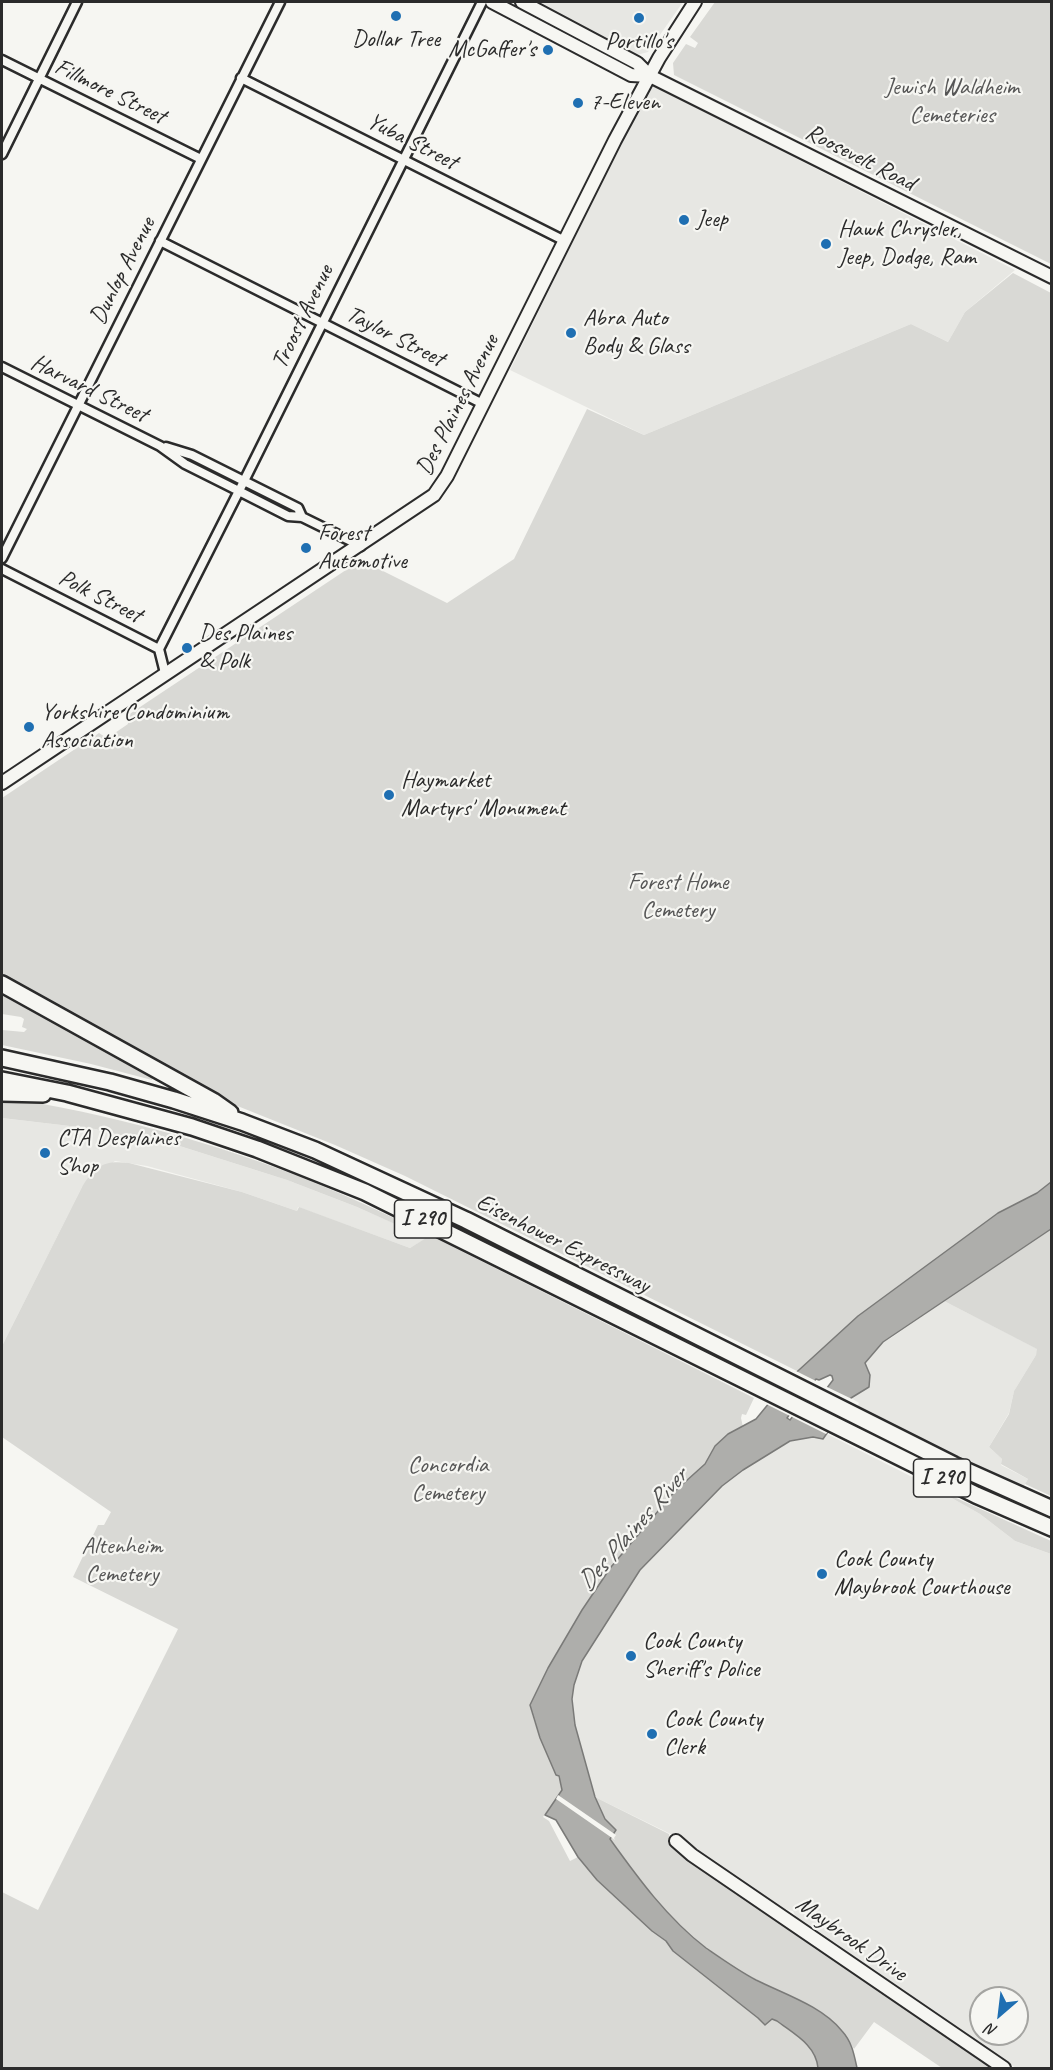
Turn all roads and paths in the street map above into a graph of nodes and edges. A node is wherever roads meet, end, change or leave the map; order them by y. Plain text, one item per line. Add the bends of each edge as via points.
1 (77, 2) edge
2 (280, 2) edge
3 (482, 2) edge
4 (492, 2) edge
5 (522, 2) edge
6 (695, 2) edge
7 (2, 60) edge
8 (650, 76) junction
9 (39, 78) junction
10 (241, 78) junction
11 (2, 154) edge
12 (201, 159) junction
13 (402, 159) junction
14 (160, 241) junction
15 (565, 241) junction
16 (1052, 278) edge
17 (322, 323) junction
18 (2, 367) edge
19 (483, 404) junction
20 (78, 405) junction
21 (160, 446) junction
22 (244, 482) junction
23 (239, 491) junction
24 (302, 517) junction
25 (361, 546) junction
26 (2, 558) edge
27 (2, 569) edge
28 (159, 649) junction
29 (165, 673) junction
30 (4, 779) edge
31 (2, 984) edge
32 (2, 1058) edge
33 (2, 1080) edge
34 (2, 1093) edge
35 (67, 1093) junction
36 (242, 1122) junction
37 (1052, 1509) edge
38 (1052, 1528) edge
39 (676, 1841) dead end
40 (1004, 2068) edge

1 - 9 street
2 - 10 street, Dunlop Avenue
3 - 13 street, Troost Avenue
4 - 8 main road, Roosevelt Road via 631,75
5 - 8 main road, Roosevelt Road via 638,63
6 - 8 main road, Des Plaines Avenue
7 - 9 street, Fillmore Street
8 - 15 main road, Des Plaines Avenue
8 - 16 main road, Roosevelt Road
9 - 11 street
9 - 12 street, Fillmore Street
10 - 12 street, Dunlop Avenue
10 - 13 street, Yuba Street
12 - 14 street, Dunlop Avenue
13 - 15 street, Yuba Street
13 - 17 street, Troost Avenue
14 - 17 street, Taylor Street
14 - 20 street, Dunlop Avenue
15 - 19 main road, Des Plaines Avenue
17 - 19 street, Taylor Street
17 - 22 street, Troost Avenue
18 - 20 street, Harvard Street
19 - 25 main road, Des Plaines Avenue via 440,488
20 - 21 street, Harvard Street
20 - 26 street, Dunlop Avenue
21 - 22 street, Harvard Street via 192,455
21 - 23 street, Harvard Street via 185,464
22 - 23 street, Troost Avenue
22 - 24 street, Harvard Street via 298,508
23 - 24 street, Harvard Street via 288,516
23 - 28 street, Troost Avenue
24 - 25 street, Harvard Street
25 - 29 main road, Des Plaines Avenue
27 - 28 street, Polk Street
28 - 29 street, Polk Street
29 - 30 main road, Des Plaines Avenue
31 - 36 highway via 213,1101
32 - 36 highway, Eisenhower Expressway / I 290 via 110,1082
33 - 35 highway, Eisenhower Expressway / I 290
34 - 35 highway
35 - 38 highway, Eisenhower Expressway / I 290 via 192,1127 356,1187 976,1495
36 - 37 highway, Eisenhower Expressway / I 290 via 384,1180 954,1465
39 - 40 main road, Maybrook Drive

